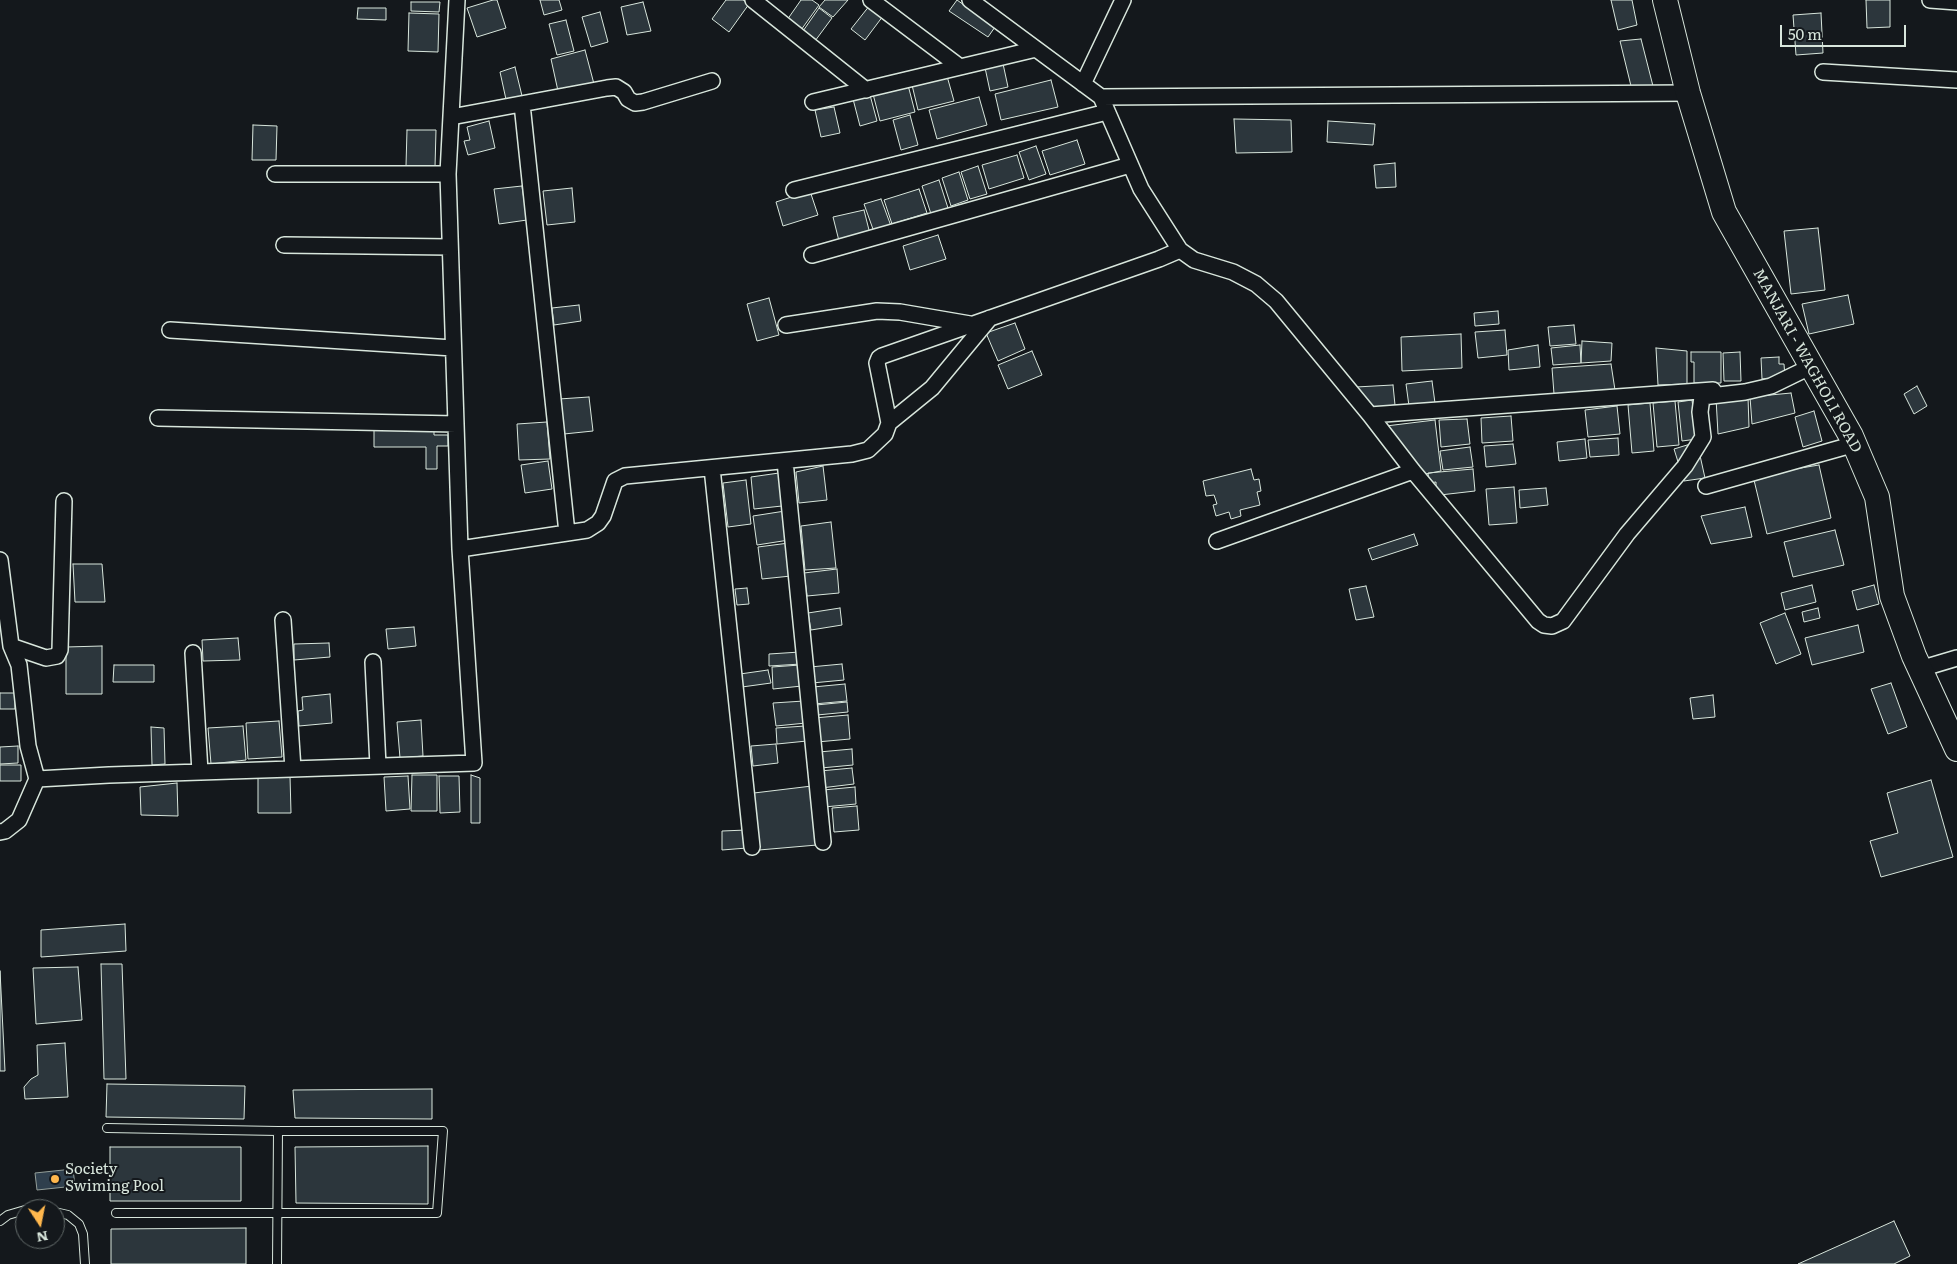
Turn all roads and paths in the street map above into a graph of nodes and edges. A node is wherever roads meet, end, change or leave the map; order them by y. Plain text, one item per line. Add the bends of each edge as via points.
1 (457, 0) edge
2 (753, 0) edge
3 (871, 0) edge
4 (970, 0) edge
5 (1123, 0) edge
6 (1665, 0) edge
7 (1930, 0) edge
8 (1957, 2) edge
9 (1036, 49) junction
10 (960, 67) junction
11 (1824, 72) dead end
12 (1957, 80) edge
13 (712, 82) dead end
14 (1084, 84) junction
15 (866, 90) junction
16 (1688, 93) junction
17 (1101, 97) junction
18 (813, 102) dead end
19 (522, 104) junction
20 (1107, 112) junction
21 (450, 117) junction
22 (1130, 165) junction
23 (275, 174) dead end
24 (448, 174) junction
25 (794, 190) dead end
26 (284, 245) dead end
27 (450, 247) junction
28 (1180, 250) junction
29 (812, 255) dead end
30 (991, 317) junction
31 (971, 324) junction
32 (786, 325) dead end
33 (170, 330) dead end
34 (453, 348) junction
35 (1812, 366) junction
36 (1771, 386) junction
37 (1370, 415) junction
38 (158, 418) dead end
39 (889, 423) junction
40 (456, 424) junction
41 (1854, 444) junction
42 (784, 461) junction
43 (712, 468) junction
44 (1412, 471) junction
45 (1706, 486) dead end
46 (64, 501) dead end
47 (567, 533) junction
48 (1217, 542) dead end
49 (460, 549) junction
50 (0, 560) edge
51 (284, 620) dead end
52 (11, 646) junction
53 (193, 653) dead end
54 (1957, 658) edge
55 (373, 662) dead end
56 (1920, 669) junction
57 (1957, 749) edge
58 (378, 766) junction
59 (292, 769) junction
60 (200, 772) junction
61 (37, 779) junction
62 (0, 832) edge
63 (823, 842) dead end
64 (752, 847) dead end
65 (107, 1128) dead end
66 (278, 1131) junction
67 (15, 1213) edge
68 (116, 1213) dead end
69 (278, 1213) junction
70 (65, 1214) edge
71 (0, 1221) edge
72 (85, 1264) edge
73 (277, 1264) edge

1 - 21 street
2 - 15 street
3 - 10 street
4 - 9 street
5 - 14 street
6 - 16 main road, MANJARI - WAGHOLI ROAD
7 - 8 street
9 - 10 street
9 - 14 street
10 - 15 street
11 - 12 street
13 - 19 street via 635,103 616,87
14 - 17 street
15 - 18 street
16 - 17 street
16 - 35 main road, MANJARI - WAGHOLI ROAD via 1724,212
17 - 20 street
19 - 21 street
19 - 47 street
20 - 22 street
20 - 25 street
21 - 24 street
22 - 28 street via 1141,189
22 - 29 street
23 - 24 street
24 - 27 street
26 - 27 street
27 - 34 street
28 - 30 street
28 - 37 street via 1194,260 1232,272 1267,291
30 - 31 street
30 - 39 street via 932,388
31 - 32 street via 877,311
31 - 39 street via 879,358 878,370
33 - 34 street
34 - 40 street
35 - 36 street
35 - 41 main road, MANJARI - WAGHOLI ROAD
36 - 37 street
36 - 44 street via 1702,397 1703,437 1685,466 1627,534 1563,621 1552,626 1538,621
37 - 44 street
38 - 40 street
39 - 42 street via 885,434 868,450
40 - 49 street
41 - 45 street
41 - 56 main road, MANJARI - WAGHOLI ROAD via 1877,497 1892,596
42 - 43 street
42 - 63 street
43 - 47 street via 620,478 615,481 598,523 587,530
43 - 64 street
44 - 48 street
46 - 52 street via 60,650 57,656 46,658
47 - 49 street
49 - 58 street via 474,763
50 - 52 street
51 - 59 street
52 - 61 street via 19,666 28,746
53 - 60 street
54 - 56 street
55 - 58 street
56 - 57 main road, MANJARI - WAGHOLI ROAD
58 - 59 street
59 - 60 street
60 - 61 street
61 - 62 street via 19,820
65 - 66 lane
66 - 69 lane
66 - 69 lane via 443,1131 437,1212
67 - 71 lane
68 - 69 lane
69 - 73 lane
70 - 72 lane via 79,1224

